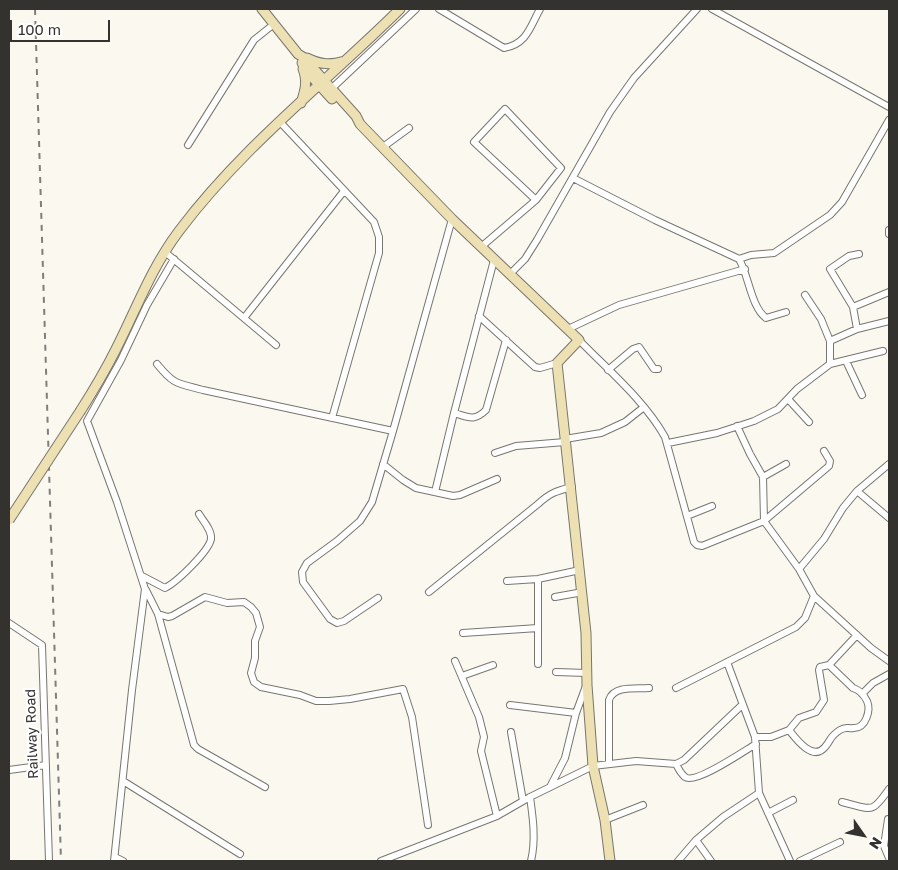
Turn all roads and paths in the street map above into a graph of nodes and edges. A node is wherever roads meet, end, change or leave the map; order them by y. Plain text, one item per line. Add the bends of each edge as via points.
1 (262, 9) edge
2 (400, 9) edge
3 (416, 9) edge
4 (439, 9) edge
5 (540, 9) edge
6 (698, 9) edge
7 (712, 9) edge
8 (274, 24) junction
9 (300, 57) junction
10 (345, 61) junction
11 (322, 84) junction
12 (329, 92) junction
13 (301, 103) junction
14 (889, 107) edge
15 (889, 120) edge
16 (280, 122) junction
17 (409, 128) dead end
18 (188, 145) dead end
19 (383, 148) junction
20 (573, 178) junction
21 (344, 191) junction
22 (536, 200) junction
23 (452, 219) junction
24 (889, 230) edge
25 (889, 234) edge
26 (481, 247) junction
27 (165, 252) junction
28 (859, 254) dead end
29 (174, 259) junction
30 (739, 259) junction
31 (494, 260) junction
32 (745, 269) junction
33 (510, 274) junction
34 (889, 292) edge
35 (806, 295) dead end
36 (138, 301) junction
37 (147, 305) junction
38 (853, 307) junction
39 (786, 312) dead end
40 (479, 316) junction
41 (244, 318) junction
42 (889, 321) edge
43 (568, 329) junction
44 (857, 329) junction
45 (506, 340) junction
46 (579, 340) junction
47 (830, 341) junction
48 (276, 345) dead end
49 (883, 351) dead end
50 (846, 361) junction
51 (557, 363) junction
52 (157, 364) dead end
53 (830, 364) junction
54 (658, 369) dead end
55 (608, 370) junction
56 (862, 395) dead end
57 (788, 399) junction
58 (644, 407) junction
59 (454, 413) junction
60 (332, 418) junction
61 (809, 422) dead end
62 (737, 426) junction
63 (393, 431) junction
64 (565, 440) junction
65 (668, 443) junction
66 (824, 451) dead end
67 (495, 452) dead end
68 (383, 464) junction
69 (786, 464) dead end
70 (889, 464) edge
71 (763, 477) junction
72 (497, 479) dead end
73 (572, 487) junction
74 (857, 491) junction
75 (436, 492) junction
76 (712, 506) dead end
77 (199, 514) dead end
78 (687, 516) junction
79 (889, 518) edge
80 (9, 520) edge
81 (764, 521) junction
82 (799, 569) junction
83 (580, 570) junction
84 (142, 576) junction
85 (538, 579) junction
86 (507, 581) dead end
87 (145, 589) junction
88 (429, 592) dead end
89 (583, 592) junction
90 (814, 596) junction
91 (555, 597) dead end
92 (378, 598) dead end
93 (158, 614) junction
94 (9, 623) edge
95 (538, 628) junction
96 (464, 633) dead end
97 (856, 635) junction
98 (455, 661) dead end
99 (889, 661) edge
100 (727, 662) junction
101 (538, 664) dead end
102 (493, 665) dead end
103 (829, 665) junction
104 (556, 672) dead end
105 (587, 673) junction
106 (889, 674) edge
107 (462, 676) junction
108 (586, 685) junction
109 (649, 688) dead end
110 (676, 688) dead end
111 (862, 694) junction
112 (510, 705) dead end
113 (742, 705) junction
114 (576, 713) junction
115 (789, 730) junction
116 (511, 732) dead end
117 (755, 741) junction
118 (609, 764) junction
119 (676, 764) junction
120 (46, 765) junction
121 (593, 766) junction
122 (9, 770) edge
123 (123, 781) junction
124 (265, 787) dead end
125 (549, 788) junction
126 (889, 789) edge
127 (759, 793) junction
128 (530, 797) junction
129 (793, 800) dead end
130 (523, 801) junction
131 (842, 802) dead end
132 (643, 805) dead end
133 (768, 813) junction
134 (496, 816) junction
135 (888, 819) edge
136 (605, 820) junction
137 (428, 825) dead end
138 (696, 840) junction
139 (840, 842) dead end
140 (240, 854) dead end
141 (889, 856) edge
142 (114, 859) edge
143 (49, 861) edge
144 (122, 861) edge
145 (381, 861) edge
146 (531, 861) edge
147 (610, 861) edge
148 (678, 861) edge
149 (711, 861) edge
150 (790, 861) edge
151 (800, 861) edge

1 - 8 main road
2 - 10 main road
3 - 12 street
4 - 5 street via 504,48 523,40
6 - 20 street via 634,78 610,112
7 - 14 street
8 - 9 main road
8 - 18 street via 254,40
9 - 10 main road via 327,65
9 - 11 main road
9 - 13 main road via 306,80
10 - 11 main road
11 - 12 main road
11 - 13 main road
12 - 19 main road via 351,119
13 - 16 main road
15 - 30 street via 842,202 830,214 774,253
16 - 21 street
16 - 27 main road via 215,188
17 - 19 street
19 - 23 main road
20 - 30 street
20 - 33 street via 525,259
21 - 41 street
21 - 60 street via 374,222 379,236 379,253
22 - 22 street via 561,168 505,109 474,142
22 - 26 street
23 - 26 main road
23 - 63 street
24 - 25 street
26 - 31 main road
27 - 29 street
27 - 36 main road
28 - 38 street via 849,256 830,269
29 - 37 street
29 - 41 street
30 - 32 street
31 - 33 main road
31 - 40 street
32 - 39 street via 763,317
32 - 43 street via 619,305
33 - 43 main road
34 - 38 street
35 - 47 street
36 - 37 street
36 - 80 main road, bridge via 81,410
37 - 84 street via 122,360 87,422
38 - 44 street
40 - 45 street
40 - 59 street
41 - 48 street
42 - 44 street
43 - 46 main road
44 - 47 street
45 - 51 street via 536,367
45 - 59 street via 486,410 475,418
46 - 51 main road
46 - 55 street
47 - 53 street
49 - 50 street
50 - 53 street
50 - 56 street
51 - 64 main road
52 - 60 street via 176,383
53 - 57 street
54 - 55 street via 654,369 636,347
55 - 58 street
57 - 61 street
57 - 62 street via 778,409
58 - 64 street via 625,422 601,433
58 - 65 street
59 - 75 street
60 - 63 street
62 - 65 street
62 - 71 street
63 - 68 street
64 - 67 street
64 - 73 main road
65 - 78 street
66 - 81 street via 830,461 829,466
68 - 75 street via 416,488
68 - 92 street via 372,502 360,521 307,564 302,572 303,582 330,619 337,623 344,622
69 - 71 street
70 - 74 street
71 - 81 street
72 - 75 street via 460,495
73 - 83 main road
73 - 88 street via 552,492
74 - 79 street
74 - 82 street
76 - 78 street
77 - 84 street via 211,538 203,554 165,588
78 - 81 street via 694,542 702,546
81 - 82 street
82 - 90 street
83 - 85 street
83 - 89 main road
84 - 87 street
85 - 86 street
85 - 95 street
87 - 93 street
87 - 123 street
89 - 91 street
89 - 105 main road
90 - 97 street
90 - 100 street via 805,618 796,627
93 - 124 street via 194,745
93 - 137 street via 172,616 205,597 227,603 244,602 256,613 260,627 255,641 252,677 254,682 268,690 328,702 403,689 412,717
94 - 120 street, Railway Road via 42,645
95 - 96 street
95 - 101 street
97 - 99 street
97 - 103 street
98 - 107 street
100 - 110 street
100 - 113 street
102 - 107 street
103 - 111 street
103 - 115 street via 818,670 824,695 820,707 816,712 799,718
104 - 105 street
105 - 108 main road
106 - 111 street
107 - 134 street via 484,737 482,751
108 - 114 street
108 - 121 main road
109 - 118 street via 616,690 611,694
111 - 115 street via 869,711 860,727 843,728 831,736 826,747 818,752 800,744
112 - 114 street
113 - 117 street
113 - 119 street
114 - 125 street via 565,758
115 - 117 street
116 - 130 street
117 - 119 street via 705,774 691,779 685,777
117 - 127 street
118 - 119 street via 636,761
118 - 121 street
120 - 122 street
120 - 143 street, Railway Road
121 - 125 street
121 - 136 main road
123 - 140 street
123 - 142 street
125 - 128 street
126 - 131 street via 875,808
127 - 133 street
127 - 138 street
128 - 130 street
128 - 146 street via 533,825
129 - 133 street
130 - 134 street
132 - 136 street
133 - 150 street
134 - 145 street
135 - 141 street via 884,846
136 - 147 main road
138 - 148 street
138 - 149 street
139 - 151 street
142 - 144 street

